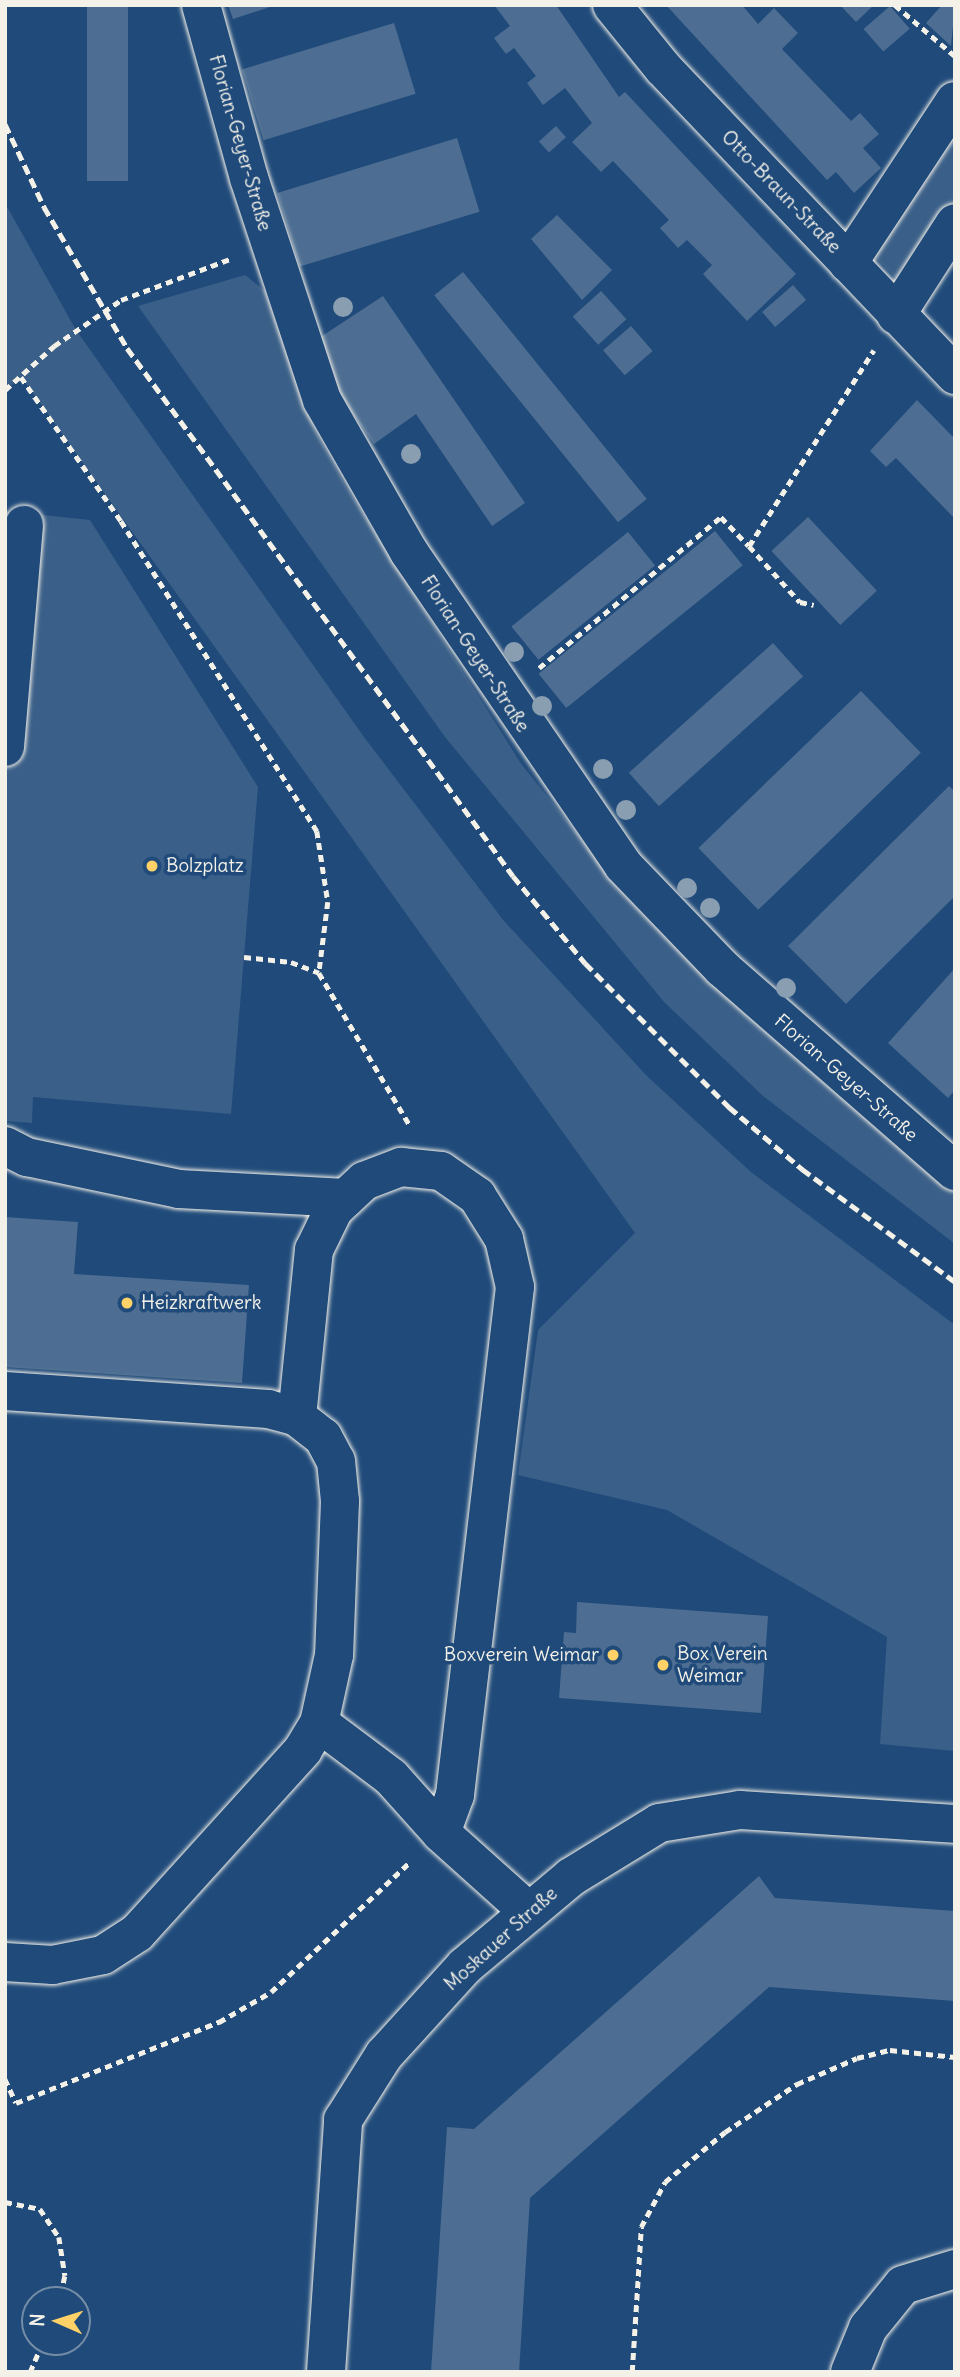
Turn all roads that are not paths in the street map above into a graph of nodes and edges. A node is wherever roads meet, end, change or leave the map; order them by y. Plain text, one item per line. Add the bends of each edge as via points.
1 (201, 5) edge
2 (612, 5) edge
3 (955, 101) edge
4 (955, 223) edge
5 (848, 263) junction
6 (896, 315) junction
7 (955, 376) edge
8 (24, 525) dead end
9 (5, 747) edge
10 (5, 1146) edge
11 (955, 1171) edge
12 (346, 1198) junction
13 (5, 1391) edge
14 (297, 1417) junction
15 (319, 1723) junction
16 (955, 1824) edge
17 (429, 1844) junction
18 (529, 1912) junction
19 (5, 1962) edge
20 (955, 2269) edge
21 (326, 2372) edge
22 (850, 2372) edge

1 - 11 street, Florian-Geyer-Straße via 271,248 322,400 351,460 503,698 623,864 677,921
2 - 5 street, Otto-Braun-Straße via 663,68
3 - 5 street
4 - 6 street
5 - 6 street, Otto-Braun-Straße
6 - 7 street, Otto-Braun-Straße
8 - 9 street
10 - 12 street via 27,1157 179,1189
12 - 14 street via 334,1209 314,1250
12 - 17 street via 365,1181 401,1167 440,1171 477,1196 504,1239 514,1287 455,1795
13 - 14 street via 268,1409
14 - 15 street via 323,1437 336,1461 340,1501 334,1655
15 - 17 street via 391,1777
15 - 19 street via 290,1765 137,1933 103,1955 53,1965
16 - 18 street, Moskauer Straße via 740,1810 659,1822
17 - 18 street
18 - 21 street, Moskauer Straße via 465,1966 384,2055 343,2120
20 - 22 street via 903,2285 869,2328

